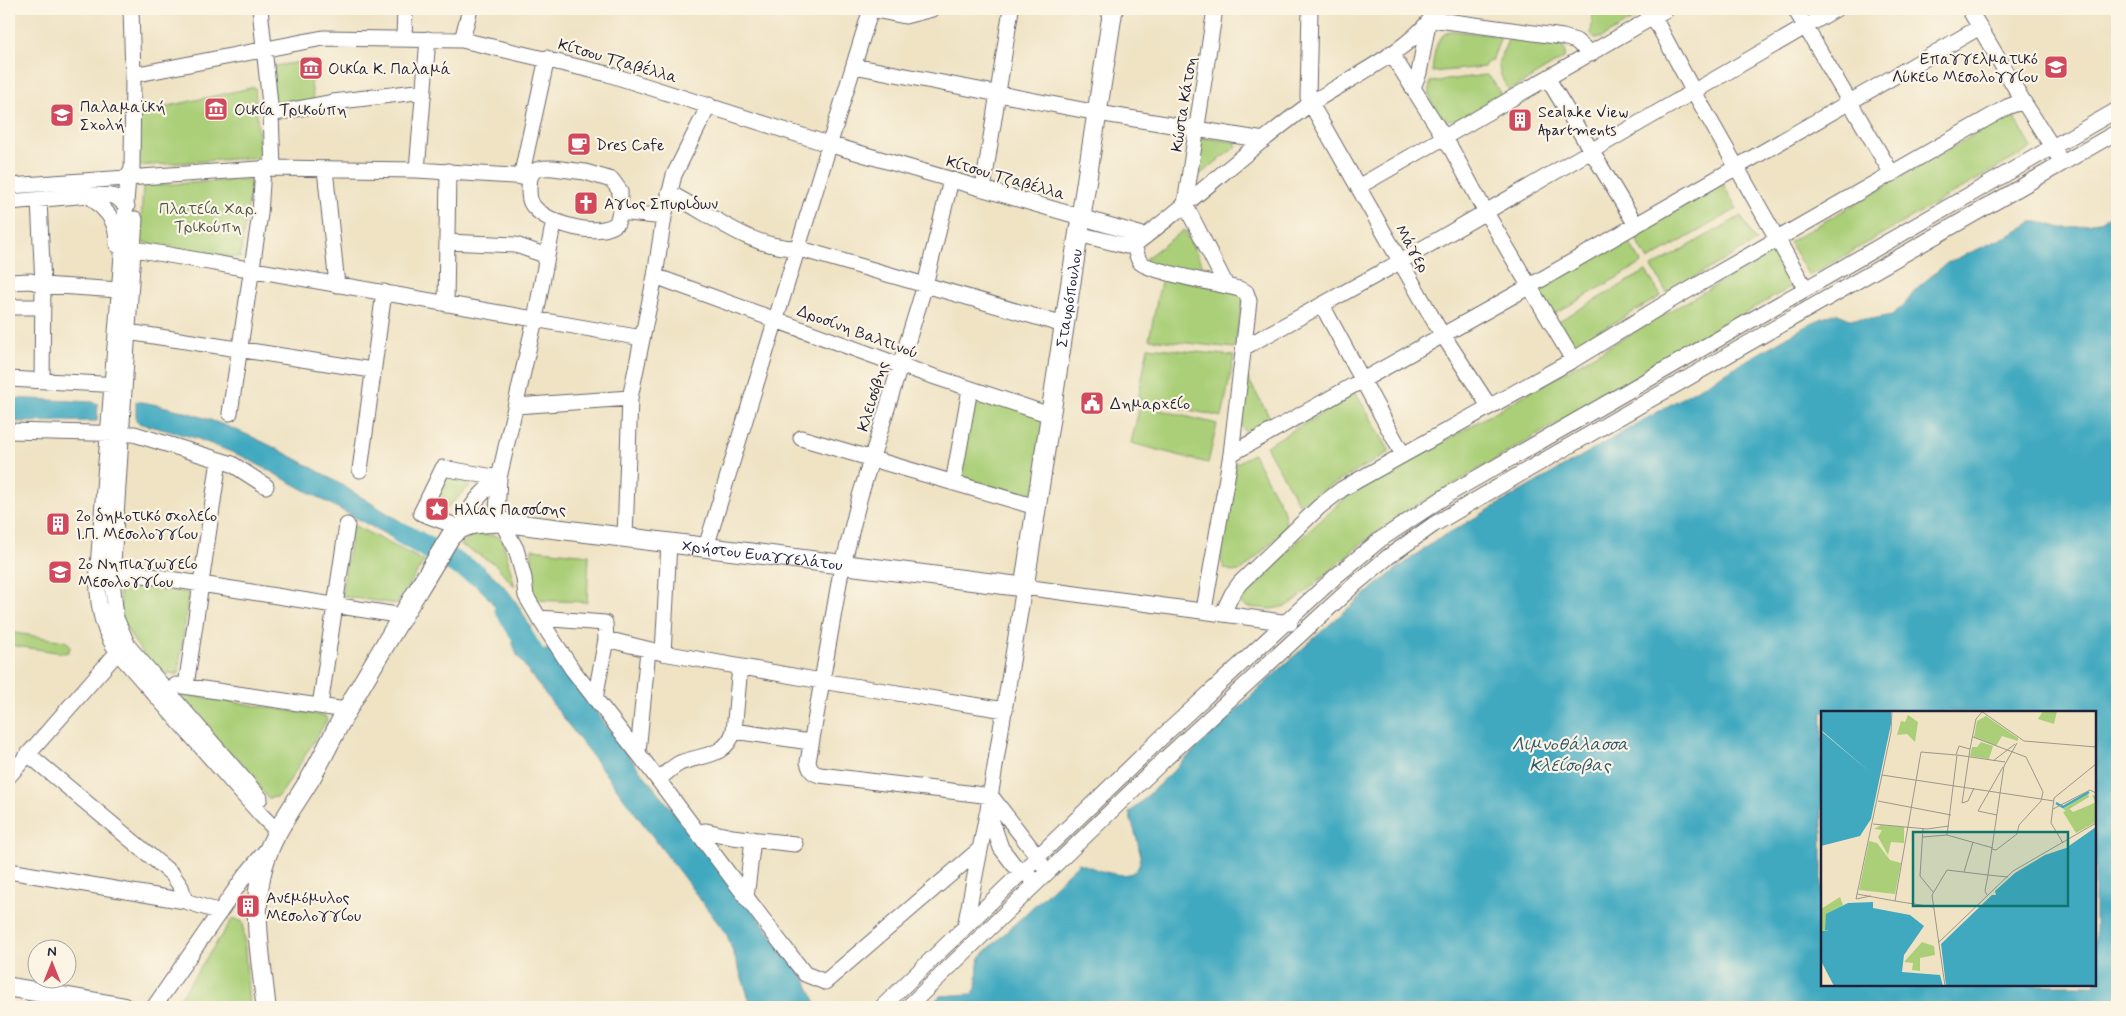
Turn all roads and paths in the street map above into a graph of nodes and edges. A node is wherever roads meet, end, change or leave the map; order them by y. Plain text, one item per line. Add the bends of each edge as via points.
1 (131, 9) edge
2 (260, 9) edge
3 (405, 9) edge
4 (470, 9) edge
5 (870, 9) edge
6 (932, 9) edge
7 (1010, 9) edge
8 (1113, 9) edge
9 (1215, 9) edge
10 (1310, 9) edge
11 (1667, 9) edge
12 (1794, 9) edge
13 (1836, 9) edge
14 (1969, 9) edge
15 (1649, 13) edge
16 (1432, 17) edge
17 (1980, 27) junction
18 (1806, 28) junction
19 (404, 38) junction
20 (428, 39) junction
21 (462, 40) junction
22 (264, 48) junction
23 (1391, 53) junction
24 (1591, 54) junction
25 (547, 58) junction
26 (854, 66) junction
27 (133, 75) junction
28 (1548, 79) junction
29 (1413, 87) junction
30 (424, 91) junction
31 (1694, 92) junction
32 (997, 94) junction
33 (1850, 101) junction
34 (2023, 101) junction
35 (1311, 104) junction
36 (710, 105) junction
37 (2117, 110) edge
38 (1098, 113) junction
39 (270, 114) junction
40 (1196, 130) junction
41 (2117, 132) edge
42 (1444, 138) junction
43 (1264, 140) junction
44 (828, 144) junction
45 (2053, 147) junction
46 (1592, 151) junction
47 (2062, 164) junction
48 (1736, 166) junction
49 (268, 168) junction
50 (325, 169) junction
51 (417, 170) junction
52 (448, 171) junction
53 (132, 174) junction
54 (1892, 174) junction
55 (525, 177) junction
56 (951, 180) junction
57 (9, 186) edge
58 (1358, 187) junction
59 (983, 189) junction
60 (669, 193) junction
61 (90, 196) junction
62 (39, 200) junction
63 (9, 202) edge
64 (1185, 204) junction
65 (127, 206) junction
66 (1485, 211) junction
67 (620, 212) junction
68 (664, 217) junction
69 (554, 220) junction
70 (1921, 222) junction
71 (1636, 225) junction
72 (1079, 226) junction
73 (1777, 239) junction
74 (1932, 239) junction
75 (1140, 241) junction
76 (447, 242) junction
77 (797, 248) junction
78 (134, 249) junction
79 (547, 256) junction
80 (1401, 260) junction
81 (252, 270) junction
82 (655, 276) junction
83 (9, 282) edge
84 (43, 285) junction
85 (337, 285) junction
86 (924, 285) junction
87 (1226, 286) junction
88 (1529, 286) junction
89 (1806, 288) junction
90 (116, 290) junction
91 (384, 292) junction
92 (446, 304) junction
93 (1322, 306) junction
94 (9, 307) edge
95 (43, 307) junction
96 (535, 319) junction
97 (775, 319) junction
98 (1064, 325) junction
99 (128, 332) junction
100 (1443, 335) junction
101 (642, 338) junction
102 (1245, 347) junction
103 (239, 349) junction
104 (1573, 360) junction
105 (899, 365) junction
106 (372, 370) junction
107 (9, 379) edge
108 (42, 380) junction
109 (1363, 380) junction
110 (118, 385) junction
111 (970, 389) junction
112 (630, 398) junction
113 (516, 406) junction
114 (1489, 406) junction
115 (230, 413) dead end
116 (1050, 415) junction
117 (9, 431) edge
118 (116, 434) junction
119 (801, 438) dead end
120 (1231, 454) junction
121 (1403, 455) junction
122 (1513, 457) junction
123 (871, 459) junction
124 (219, 460) junction
125 (360, 470) dead end
126 (1522, 473) junction
127 (499, 478) junction
128 (953, 483) junction
129 (266, 486) dead end
130 (1036, 507) junction
131 (501, 522) junction
132 (347, 525) dead end
133 (456, 532) junction
134 (625, 537) junction
135 (670, 543) junction
136 (706, 548) junction
137 (843, 565) junction
138 (112, 570) junction
139 (201, 584) junction
140 (1024, 587) junction
141 (334, 605) junction
142 (1204, 610) junction
143 (1223, 613) junction
144 (403, 616) junction
145 (539, 618) junction
146 (1285, 622) junction
147 (1307, 626) junction
148 (606, 639) junction
149 (122, 647) junction
150 (655, 651) junction
151 (740, 667) junction
152 (821, 681) junction
153 (160, 684) junction
154 (186, 686) junction
155 (595, 699) junction
156 (320, 706) junction
157 (346, 710) junction
158 (1005, 710) junction
159 (734, 731) junction
160 (810, 742) junction
161 (638, 752) junction
162 (28, 754) junction
163 (9, 776) edge
164 (658, 779) junction
165 (989, 803) junction
166 (277, 832) junction
167 (698, 832) junction
168 (754, 839) junction
169 (795, 844) dead end
170 (980, 849) junction
171 (1038, 857) junction
172 (9, 871) edge
173 (1022, 872) junction
174 (1042, 878) junction
175 (746, 898) junction
176 (185, 901) junction
177 (220, 912) junction
178 (965, 927) junction
179 (9, 987) edge
180 (122, 1007) edge
181 (154, 1007) edge
182 (266, 1007) edge
183 (882, 1007) edge
184 (908, 1007) edge

1 - 27 street
2 - 22 street
3 - 19 street
4 - 21 street
5 - 6 street via 905,16
5 - 26 street
7 - 32 street
8 - 38 main road, Σταυρόπουλου
9 - 40 street, Κώστα Κάτση
10 - 35 street via 1308,97
11 - 15 street
12 - 18 street
13 - 18 street
14 - 17 street
15 - 24 street
15 - 31 street
16 - 23 street
16 - 24 street via 1563,37 1576,41
16 - 29 street
17 - 33 street
17 - 34 street
18 - 31 street
18 - 33 street
19 - 20 street, Κίτσου Τζαβέλλα
19 - 22 street, Κίτσου Τζαβέλλα via 329,38
20 - 21 street, Κίτσου Τζαβέλλα
20 - 30 street
21 - 25 street, Κίτσου Τζαβέλλα
22 - 27 street, Κίτσου Τζαβέλλα
22 - 39 street
23 - 29 street
23 - 35 street
24 - 28 street
25 - 36 street, Κίτσου Τζαβέλλα
25 - 55 street
26 - 32 street
26 - 44 street
27 - 53 street
28 - 42 street
28 - 46 street
29 - 42 street
30 - 39 street via 333,102
30 - 51 street
31 - 46 street
31 - 48 street
32 - 38 street
32 - 59 street
33 - 48 street
33 - 54 street
34 - 45 street
34 - 54 street via 2007,107
35 - 43 street
35 - 58 street, Μάγερ
36 - 44 street, Κίτσου Τζαβέλλα
36 - 60 street via 678,165
37 - 45 street
38 - 40 street
38 - 72 main road, Σταυρόπουλου
39 - 49 street
40 - 43 street
40 - 64 street, Κώστα Κάτση
41 - 47 street
42 - 58 street
42 - 66 street
43 - 64 street
44 - 56 street, Κίτσου Τζαβέλλα
44 - 77 street
45 - 47 street
45 - 70 street
46 - 66 street
46 - 71 street
47 - 74 street
48 - 71 street
48 - 73 street
49 - 50 street
49 - 53 street
49 - 81 street
50 - 51 street
50 - 85 street
51 - 52 street
52 - 55 street
52 - 76 street
53 - 57 street
53 - 65 street
53 - 78 street
54 - 73 street
55 - 67 street via 546,167 610,179 620,190
55 - 69 street via 532,205
56 - 59 street, Κίτσου Τζαβέλλα
56 - 86 street, Κλεισόβης
58 - 80 street, Μάγερ
59 - 72 street, Κίτσου Τζαβέλλα
60 - 68 street
60 - 77 street via 749,238 784,248
61 - 62 street
61 - 65 street via 110,195
61 - 90 street via 114,223
62 - 63 street
62 - 84 street
64 - 75 street
64 - 87 street
65 - 90 street
66 - 80 street
66 - 88 street
67 - 68 street
67 - 69 street via 615,224 604,230 583,229
68 - 82 street
69 - 79 street
70 - 74 street
70 - 89 street
71 - 88 street
72 - 75 street, Κίτσου Τζαβέλλα
72 - 98 main road, Σταυρόπουλου
73 - 89 street
73 - 104 street
74 - 126 street
75 - 87 street via 1137,256 1142,264
76 - 79 street via 516,245
76 - 92 street
77 - 86 street
77 - 97 street
78 - 81 street
78 - 99 street
79 - 96 street
80 - 93 street
80 - 100 street, Μάγερ
81 - 85 street
81 - 103 street
82 - 97 street, Δροσίνη Βαλτινού
82 - 101 street
83 - 84 street via 31,281
84 - 90 street
84 - 95 street
85 - 91 street
86 - 98 street
86 - 105 street, Κλεισόβης
87 - 102 street via 1243,290 1249,298
88 - 100 street
88 - 104 street
89 - 122 street
90 - 110 street
91 - 92 street
91 - 106 street
92 - 96 street
93 - 102 street
93 - 109 street
94 - 95 street
95 - 108 street
96 - 101 street
96 - 113 street
97 - 105 street, Δροσίνη Βαλτινού
97 - 136 street
98 - 116 main road, Σταυρόπουλου
99 - 103 street
99 - 110 street
100 - 109 street
100 - 114 street, Μάγερ
101 - 112 street
102 - 120 street
103 - 106 street
103 - 115 street
104 - 114 street
105 - 111 street, Δροσίνη Βαλτινού
105 - 123 street, Κλεισόβης
106 - 125 street
107 - 108 street
108 - 110 street
109 - 120 street
109 - 121 street
110 - 118 street
111 - 116 street, Δροσίνη Βαλτινού
111 - 128 street
112 - 113 street
112 - 134 street
113 - 127 street
114 - 121 street
116 - 130 main road, Σταυρόπουλου
117 - 118 street
118 - 124 street via 145,437
118 - 138 street
118 - 149 street via 98,567 98,595 105,630
119 - 123 street
120 - 142 street
121 - 143 street via 1342,489 1319,507 1240,583
122 - 126 street
122 - 146 street via 1380,539
123 - 128 street
123 - 137 street, Κλεισόβης
124 - 129 street via 232,464
124 - 139 street
126 - 147 street via 1414,538
127 - 131 street via 496,505
127 - 133 street via 480,494
127 - 133 street via 442,468 421,513
128 - 130 street
130 - 140 main road, Σταυρόπουλου
131 - 133 main road, Χρήστου Ευαγγελάτου via 476,524
131 - 134 main road, Χρήστου Ευαγγελάτου
131 - 145 street via 516,549 526,596
132 - 141 street
133 - 144 main road
134 - 135 main road, Χρήστου Ευαγγελάτου
135 - 136 main road, Χρήστου Ευαγγελάτου
135 - 150 street
136 - 137 main road, Χρήστου Ευαγγελάτου
137 - 140 main road, Χρήστου Ευαγγελάτου
137 - 152 street, Κλεισόβης
138 - 139 street
138 - 149 street via 114,607
139 - 141 street
139 - 154 street
140 - 142 street
140 - 158 street
141 - 144 street
141 - 156 street
142 - 143 street
143 - 146 street
144 - 157 main road
145 - 148 street via 605,623
145 - 155 street
146 - 147 street
146 - 171 street
147 - 174 street
148 - 150 street
148 - 155 street
149 - 153 street
149 - 162 street
149 - 166 street
150 - 151 street
150 - 161 street
151 - 152 street
151 - 159 street
152 - 158 street
152 - 160 street, Κλεισόβης
153 - 154 street
153 - 166 street via 271,811
154 - 156 street
155 - 161 street
156 - 157 street
157 - 166 main road via 313,774
158 - 165 street
159 - 160 street
159 - 164 street via 724,748 678,764
160 - 165 street, Κλεισόβης via 809,769 820,775
161 - 164 street
162 - 163 street
162 - 176 street via 167,868 181,886
164 - 167 street
165 - 170 street
165 - 171 street
165 - 173 street via 1001,848
166 - 177 street
166 - 182 main road via 263,867 259,892
167 - 168 street
167 - 175 street
168 - 169 street
168 - 175 street
170 - 175 street via 825,982 805,974
170 - 178 street
171 - 173 street
171 - 174 street
172 - 176 street
173 - 174 street via 1032,878
173 - 178 street
174 - 184 street
176 - 177 street
177 - 181 street
178 - 183 street
179 - 180 main road

